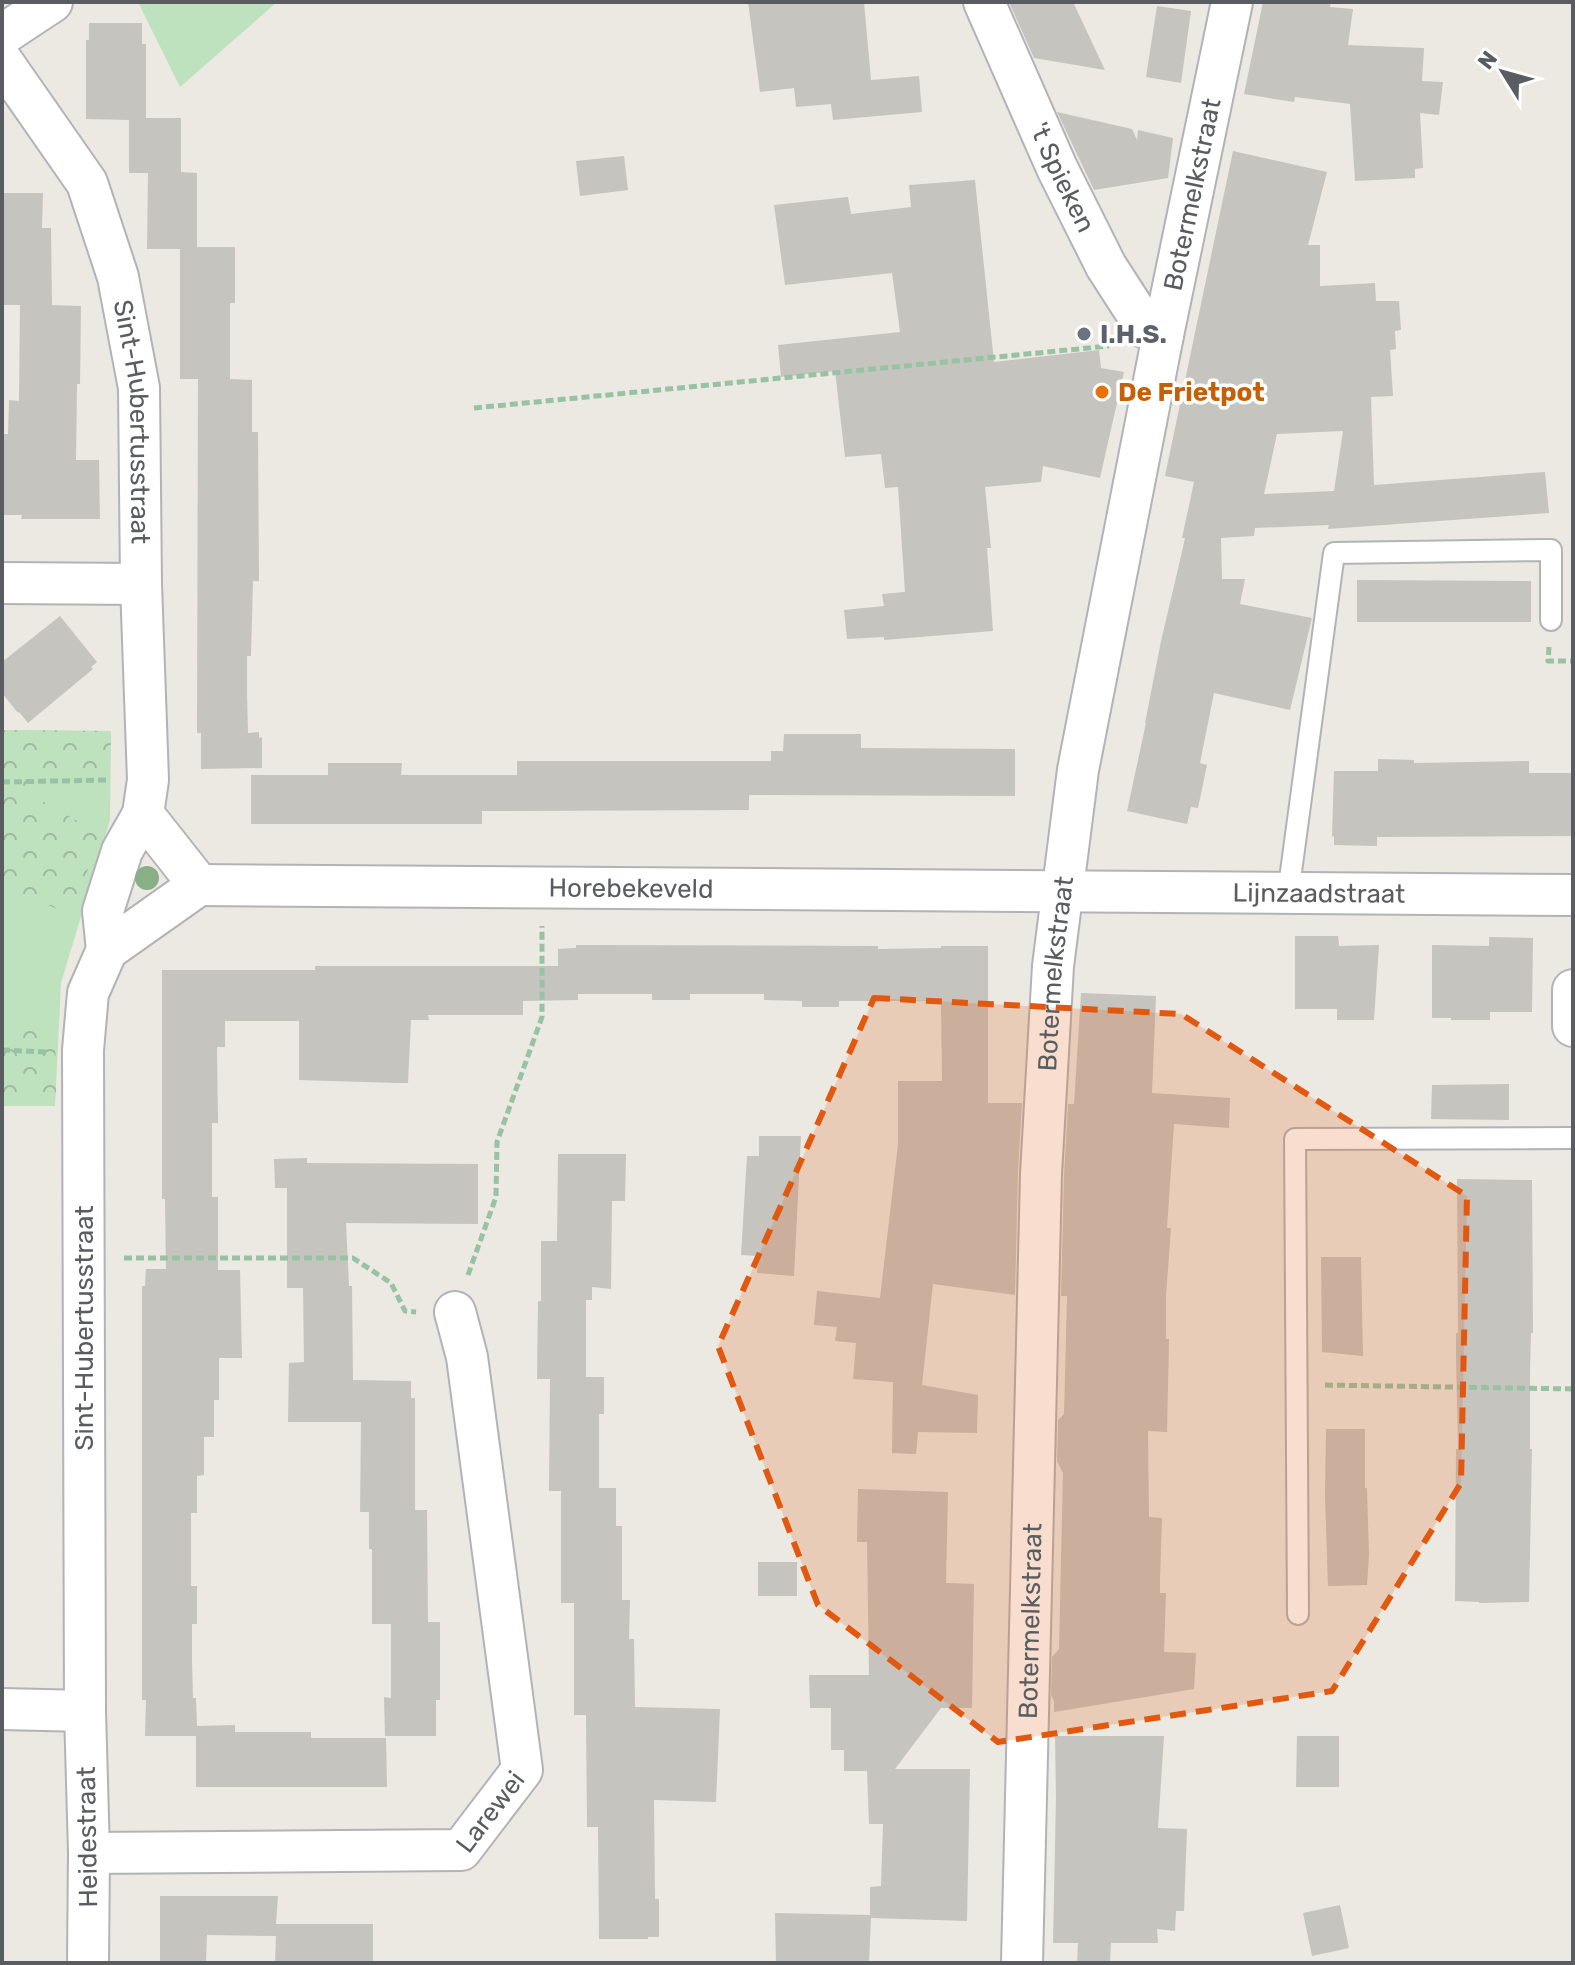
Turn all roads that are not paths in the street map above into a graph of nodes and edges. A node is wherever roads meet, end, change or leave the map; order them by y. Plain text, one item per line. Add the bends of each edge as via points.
1 (52, 2) edge
2 (984, 2) edge
3 (1232, 2) edge
4 (2, 35) edge
5 (2, 61) edge
6 (1155, 332) junction
7 (2, 583) edge
8 (141, 584) junction
9 (1551, 620) dead end
10 (146, 797) junction
11 (199, 885) junction
12 (1063, 890) junction
13 (1288, 894) junction
14 (1573, 895) edge
15 (107, 950) junction
16 (1573, 990) edge
17 (1573, 1026) edge
18 (1573, 1138) edge
19 (455, 1312) road end
20 (1298, 1614) dead end
21 (2, 1709) edge
22 (85, 1711) junction
23 (89, 1853) junction
24 (88, 1963) edge
25 (1022, 1963) edge

1 - 4 street
2 - 6 street, 't Spieken via 1106,266
3 - 6 street, Botermelkstraat
5 - 8 street, Sint-Hubertusstraat via 87,183 118,277 139,388
6 - 12 street, Botermelkstraat via 1078,770
7 - 8 street
8 - 10 street, Sint-Hubertusstraat
9 - 13 lane via 1551,550 1334,553
10 - 11 street
10 - 15 street, Sint-Hubertusstraat via 103,911
11 - 12 street, Horebekeveld
11 - 15 street
12 - 13 street, Lijnzaadstraat
12 - 25 street, Botermelkstraat via 1053,966 1041,1174
13 - 14 street, Lijnzaadstraat
15 - 22 street, Sint-Hubertusstraat via 88,993 83,1050
16 - 17 street
18 - 20 lane via 1295,1139
19 - 23 street, Larewei via 467,1357 522,1770 461,1850
21 - 22 street
22 - 23 street, Heidestraat
23 - 24 street, Heidestraat

